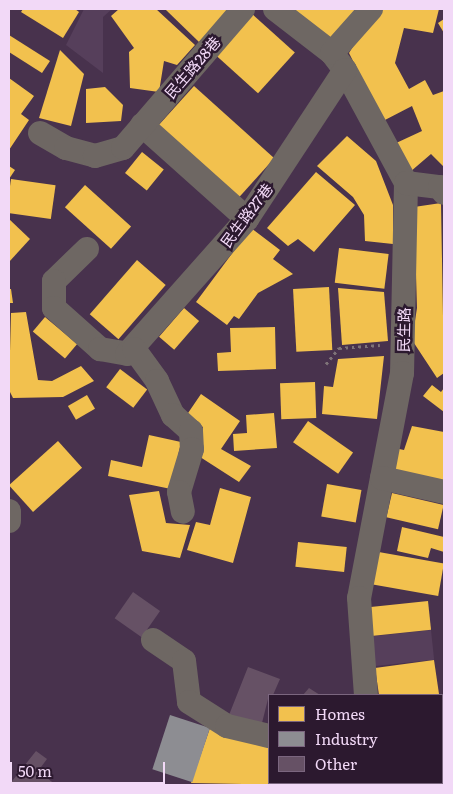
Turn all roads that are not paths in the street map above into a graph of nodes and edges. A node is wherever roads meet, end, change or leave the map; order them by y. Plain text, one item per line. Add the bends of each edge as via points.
1 (243, 9) edge
2 (275, 9) edge
3 (371, 9) edge
4 (339, 62) junction
5 (142, 125) junction
6 (40, 133) dead end
7 (406, 183) junction
8 (444, 193) edge
9 (247, 219) junction
10 (87, 249) dead end
11 (134, 350) junction
12 (382, 478) junction
13 (444, 492) edge
14 (9, 511) edge
15 (182, 512) dead end
16 (9, 521) edge
17 (153, 640) dead end
18 (366, 694) edge
19 (268, 736) edge

1 - 5 street, 民生路28巷
2 - 4 street, 民生路
3 - 4 street, 民生路27巷
4 - 7 street, 民生路
4 - 9 street, 民生路27巷
5 - 6 street, 民生路28巷 via 123,148 95,156 66,148
5 - 9 street
7 - 8 street via 440,187
7 - 12 street, 民生路 via 404,343
9 - 11 street, 民生路27巷
10 - 11 street via 54,280 54,308 100,349 127,354
11 - 15 street via 158,381 173,416 191,431 192,449 179,492
12 - 13 street
12 - 18 street, 民生路 via 359,598
14 - 16 street
17 - 19 street via 184,661 188,702 227,726

